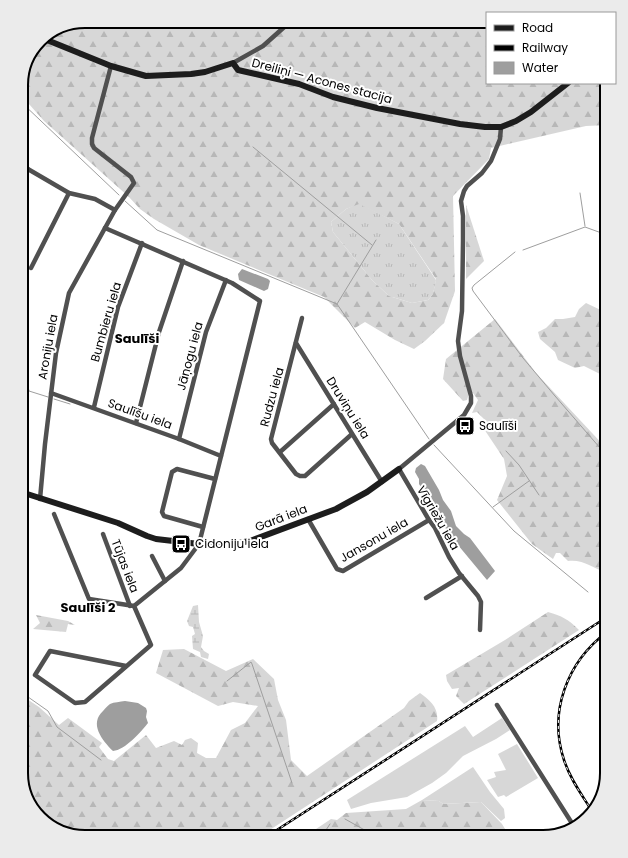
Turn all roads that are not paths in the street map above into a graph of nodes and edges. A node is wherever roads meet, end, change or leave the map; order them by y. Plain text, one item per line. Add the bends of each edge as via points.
1 (283, 28) edge
2 (50, 41) edge
3 (232, 63) junction
4 (111, 66) junction
5 (567, 84) edge
6 (501, 127) junction
7 (28, 169) edge
8 (69, 193) junction
9 (115, 210) junction
10 (105, 228) junction
11 (142, 243) junction
12 (183, 261) junction
13 (31, 268) dead end
14 (226, 280) junction
15 (302, 318) dead end
16 (296, 343) junction
17 (51, 393) junction
18 (334, 404) junction
19 (94, 408) junction
20 (136, 423) junction
21 (352, 434) junction
22 (179, 439) junction
23 (280, 452) junction
24 (221, 456) junction
25 (399, 469) junction
26 (215, 479) junction
27 (382, 482) junction
28 (28, 494) edge
29 (40, 498) junction
30 (54, 514) dead end
31 (308, 519) junction
32 (429, 520) junction
33 (203, 527) junction
34 (103, 534) dead end
35 (199, 544) junction
36 (152, 556) dead end
37 (462, 576) junction
38 (165, 581) junction
39 (426, 598) dead end
40 (132, 606) junction
41 (480, 630) dead end
42 (126, 666) junction
43 (497, 705) dead end
44 (571, 822) edge

1 - 3 street via 263,46
2 - 4 street
3 - 4 street via 205,72 146,76
3 - 6 street, Dreiliņi — Acones stacija via 238,70 299,84 362,105 460,124
4 - 9 street, Aroniju iela via 92,144 134,180
5 - 6 street, Dreiliņi — Acones stacija via 531,112
6 - 25 street, Garā iela via 500,140 491,161 467,186 461,201 462,311 458,341 471,403 464,415
7 - 8 street
8 - 9 street via 95,199
8 - 13 street
9 - 10 street, Aroniju iela
10 - 11 street
10 - 17 street, Aroniju iela via 69,293 57,346
11 - 12 street
11 - 19 street, Bumbieru iela via 118,307
12 - 14 street
12 - 20 street via 159,332
14 - 22 street, Jāņogu iela via 206,332
14 - 24 street via 260,301
15 - 16 street, Rudzu iela
16 - 18 street, Druviņu iela
16 - 23 street, Rudzu iela via 271,439
17 - 19 street, Saulīšu iela
17 - 29 street, Aroniju iela
18 - 21 street, Druviņu iela
18 - 23 street
19 - 20 street, Saulīšu iela
20 - 22 street, Saulīšu iela
21 - 23 street, Rudzu iela via 305,476 296,474
21 - 27 street, Druviņu iela
22 - 24 street, Saulīšu iela
24 - 26 street
25 - 27 street, Garā iela
25 - 32 street, Vīgriežu iela
26 - 33 street
26 - 33 street via 177,469 172,472 162,512 164,516
27 - 31 street, Garā iela via 336,509
28 - 29 street, Garā iela
29 - 35 street, Garā iela via 118,523 147,536
30 - 40 street via 89,600
31 - 32 street, Jansonu iela via 337,569 343,571
31 - 35 street, Garā iela via 239,544
32 - 37 street, Vīgriežu iela
33 - 35 street
34 - 40 street, Tūjas iela
35 - 38 street via 181,568
36 - 38 street
37 - 39 street
37 - 41 street, Vīgriežu iela via 481,602
38 - 40 street
40 - 42 street via 150,645
42 - 42 street via 50,651 35,674 75,703 85,702
43 - 44 street

